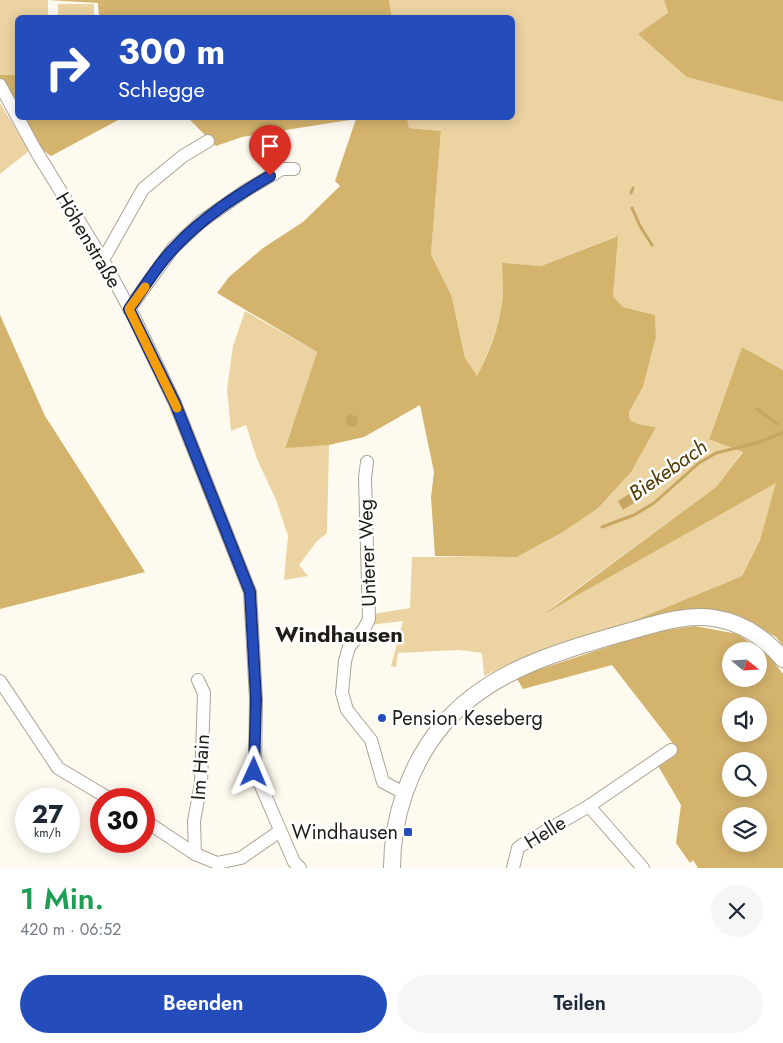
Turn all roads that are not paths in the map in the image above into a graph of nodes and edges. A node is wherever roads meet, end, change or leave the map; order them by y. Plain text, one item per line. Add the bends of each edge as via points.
1 (0, 85) edge
2 (15, 112) edge
3 (19, 120) edge
4 (208, 141) dead end
5 (294, 169) dead end
6 (103, 260) junction
7 (129, 309) junction
8 (367, 462) dead end
9 (783, 660) edge
10 (0, 680) edge
11 (198, 680) dead end
12 (671, 750) dead end
13 (92, 788) edge
14 (404, 794) junction
15 (588, 806) junction
16 (155, 827) edge
17 (280, 831) junction
18 (195, 854) junction
19 (239, 863) edge
20 (300, 868) edge
21 (392, 868) edge
22 (513, 868) edge
23 (643, 868) edge

1 - 2 street, Höhenstraße
3 - 6 street, Höhenstraße
4 - 6 street via 183,156 143,190
5 - 7 street via 282,169 202,221 173,248
6 - 7 street, Höhenstraße
7 - 17 street, Höhenstraße via 175,403 250,592 256,699 254,772
8 - 14 street, Unterer Weg via 369,618 348,647 342,693 347,710 371,740 383,782
9 - 14 main road via 763,639 747,629 714,618 697,617 664,622 548,657 504,676 455,712 423,752
10 - 13 street via 58,768
11 - 18 street, Im Hain via 204,692 201,783 194,821
12 - 15 street, Helle
14 - 21 main road via 395,829
15 - 22 street, Helle via 518,848
15 - 23 street, Helle
16 - 18 street
17 - 19 street
17 - 20 street, Höhenstraße
18 - 19 street via 217,864

